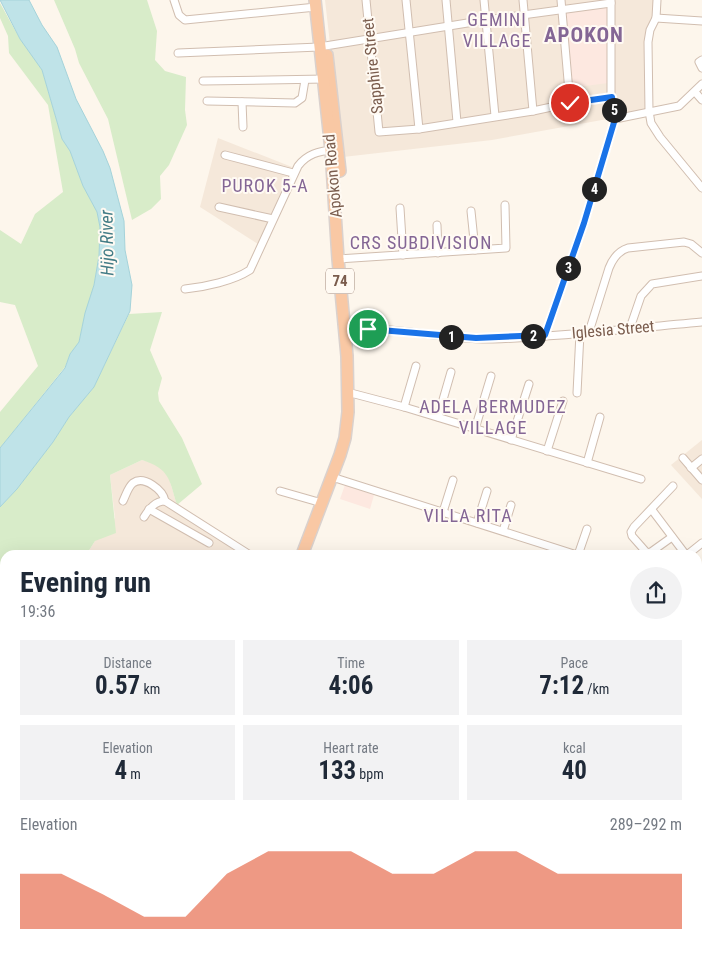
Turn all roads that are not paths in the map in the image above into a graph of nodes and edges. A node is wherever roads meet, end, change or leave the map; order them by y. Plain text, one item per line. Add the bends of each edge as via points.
1 (174, 0) edge
2 (366, 0) edge
3 (406, 0) edge
4 (446, 0) edge
5 (484, 0) edge
6 (523, 0) edge
7 (561, 0) edge
8 (657, 0) edge
9 (317, 2) edge
10 (611, 2) edge
11 (562, 10) junction
12 (525, 15) junction
13 (656, 18) junction
14 (486, 20) junction
15 (702, 21) edge
16 (448, 26) junction
17 (409, 32) junction
18 (370, 38) junction
19 (322, 46) junction
20 (178, 53) dead end
21 (702, 60) edge
22 (702, 68) edge
23 (327, 79) junction
24 (305, 80) junction
25 (203, 81) dead end
26 (702, 84) edge
27 (694, 92) junction
28 (612, 97) junction
29 (702, 100) edge
30 (207, 101) dead end
31 (242, 102) junction
32 (570, 103) junction
33 (650, 110) junction
34 (533, 111) junction
35 (496, 116) junction
36 (615, 119) junction
37 (457, 122) junction
38 (243, 127) dead end
39 (419, 128) junction
40 (335, 150) junction
41 (225, 155) dead end
42 (293, 173) junction
43 (702, 188) edge
44 (505, 205) dead end
45 (219, 207) dead end
46 (400, 208) dead end
47 (471, 211) dead end
48 (272, 219) junction
49 (437, 225) dead end
50 (475, 250) junction
51 (438, 253) junction
52 (702, 253) edge
53 (404, 255) junction
54 (342, 259) junction
55 (702, 276) edge
56 (185, 290) dead end
57 (702, 322) edge
58 (348, 328) junction
59 (630, 328) junction
60 (589, 332) junction
61 (580, 333) junction
62 (545, 335) junction
63 (416, 366) dead end
64 (451, 372) dead end
65 (490, 376) dead end
66 (529, 384) dead end
67 (351, 393) junction
68 (577, 393) dead end
69 (563, 401) dead end
70 (404, 407) junction
71 (600, 417) dead end
72 (438, 418) junction
73 (475, 429) junction
74 (511, 440) junction
75 (547, 451) junction
76 (683, 458) dead end
77 (702, 458) edge
78 (587, 463) junction
79 (691, 468) junction
80 (334, 478) junction
81 (641, 479) dead end
82 (453, 480) dead end
83 (702, 480) edge
84 (673, 486) dead end
85 (280, 491) dead end
86 (487, 491) dead end
87 (165, 500) junction
88 (123, 501) dead end
89 (322, 503) junction
90 (511, 505) dead end
91 (150, 509) junction
92 (652, 510) junction
93 (443, 512) junction
94 (144, 517) dead end
95 (477, 523) junction
96 (587, 529) dead end
97 (503, 531) junction
98 (672, 537) junction
99 (210, 543) dead end
100 (242, 550) edge
101 (304, 550) edge
102 (311, 550) edge
103 (562, 550) edge
104 (580, 550) edge
105 (643, 550) edge
106 (654, 550) edge
107 (682, 550) edge

1 - 9 street via 179,15 185,20
2 - 18 street, Sapphire Street
3 - 17 street
4 - 16 street
5 - 14 street
6 - 12 street
7 - 11 street
8 - 13 street
9 - 19 highway, Apokon Road / 74
10 - 11 street
10 - 28 street
11 - 12 street
11 - 32 street
12 - 14 street
12 - 34 street
13 - 15 street
13 - 33 street via 649,34
14 - 16 street
14 - 35 street
16 - 17 street
16 - 37 street
17 - 18 street
17 - 39 street
18 - 19 street
18 - 39 street, Sapphire Street via 379,132
19 - 20 street
19 - 23 highway, Apokon Road / 74
21 - 22 street via 699,62
23 - 24 street
23 - 40 highway, Apokon Road / 74
24 - 25 street
24 - 31 street via 302,98 298,102
26 - 27 street
27 - 29 street
27 - 33 street via 679,106
28 - 32 street
28 - 36 street
30 - 31 street
31 - 38 street
32 - 34 street
33 - 36 street
33 - 43 street via 655,129
34 - 35 street
35 - 37 street
36 - 62 street via 584,223
37 - 39 street
40 - 42 street via 307,157
40 - 54 highway, Apokon Road / 74
41 - 42 street
42 - 48 street
44 - 50 street via 506,248
45 - 48 street
46 - 53 street
47 - 50 street
48 - 56 street via 250,270
49 - 51 street
50 - 51 street
51 - 53 street
52 - 60 street via 691,244 676,241 622,250 609,268
53 - 54 street
54 - 58 highway, Apokon Road / 74
55 - 59 street via 652,284 641,296
57 - 59 street, Iglesia Street
58 - 62 street, Iglesia Street via 476,338
58 - 67 highway, Apokon Road / 74
59 - 60 street, Iglesia Street
60 - 61 street, Iglesia Street
61 - 62 street, Iglesia Street
61 - 68 street
63 - 70 street
64 - 72 street
65 - 73 street
66 - 74 street
67 - 70 street
67 - 80 highway, Apokon Road / 74 via 345,438
69 - 75 street
70 - 72 street
71 - 78 street
72 - 73 street
73 - 74 street
74 - 75 street
75 - 78 street
76 - 79 street
77 - 79 street
78 - 81 street
79 - 83 street
80 - 89 highway, Apokon Road / 74
80 - 93 street
80 - 102 highway, Apokon Road / 74
82 - 93 street
84 - 92 street
85 - 89 street
86 - 95 street
87 - 88 street via 155,486 141,481 132,484
87 - 91 street
87 - 100 street
89 - 101 highway, Apokon Road / 74
90 - 97 street
91 - 94 street
91 - 99 street
92 - 98 street
92 - 105 street via 631,532
93 - 95 street
95 - 97 street
96 - 104 street
97 - 103 street
98 - 106 street
98 - 107 street

